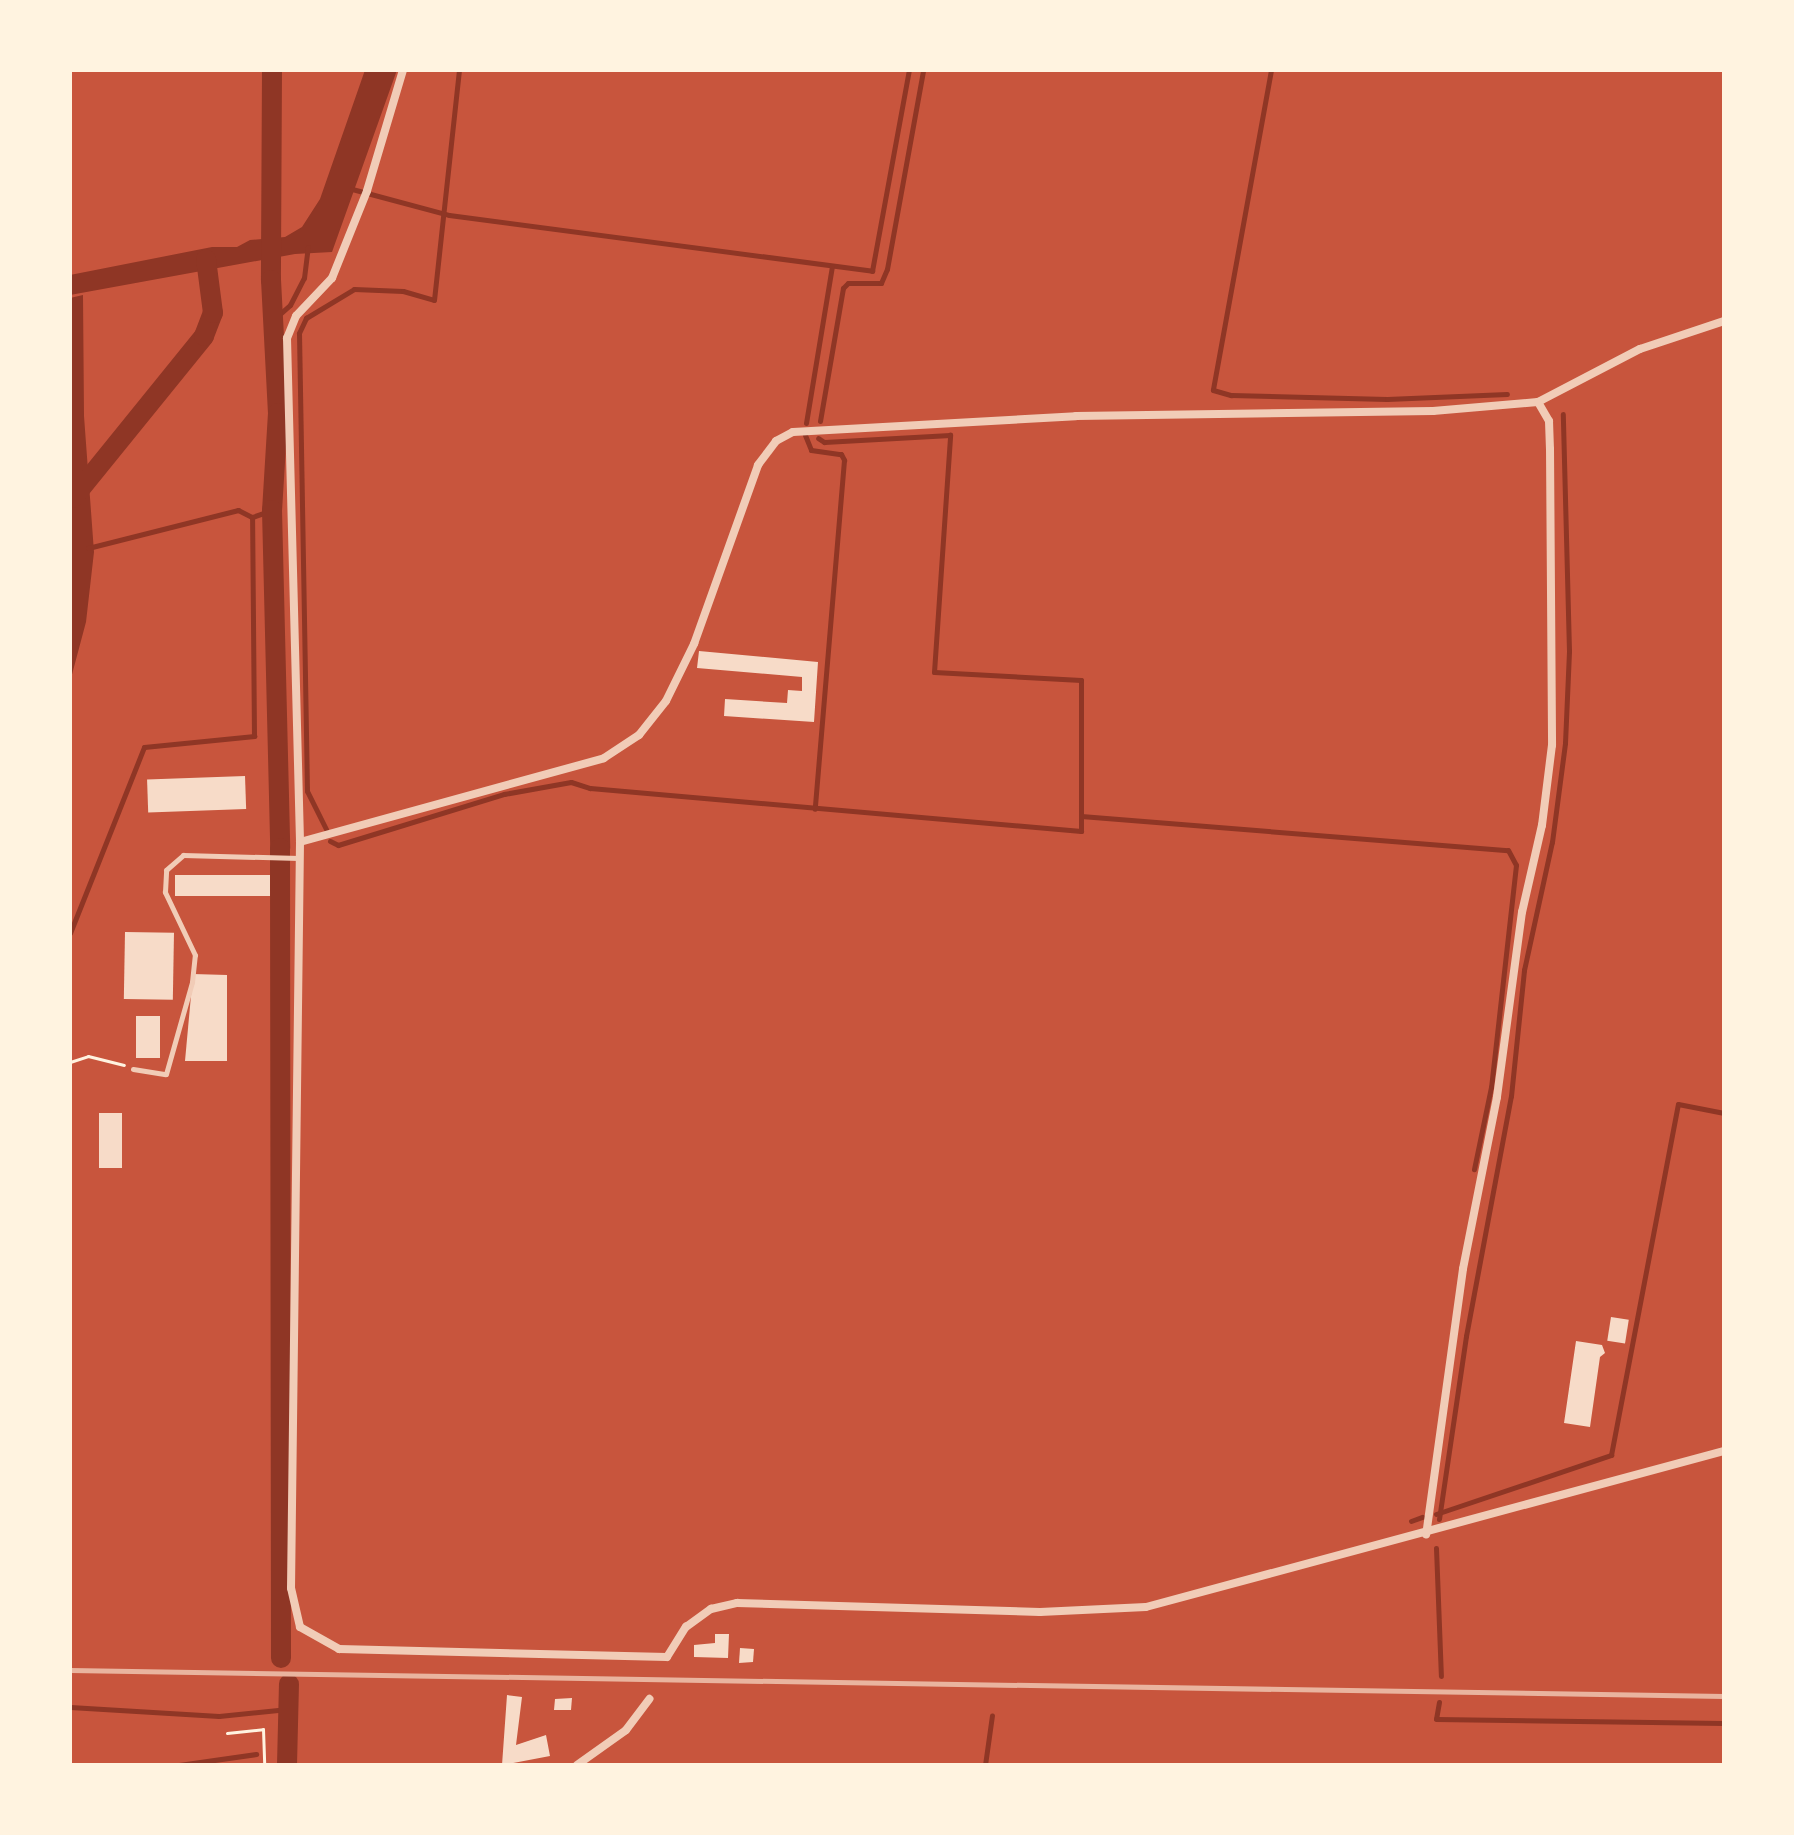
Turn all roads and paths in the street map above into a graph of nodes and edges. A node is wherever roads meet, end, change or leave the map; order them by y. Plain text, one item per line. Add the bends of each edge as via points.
1 (403, 70) edge
2 (1724, 321) edge
3 (1538, 402) junction
4 (300, 842) junction
5 (299, 858) junction
6 (70, 1062) edge
7 (133, 1069) joint
8 (1724, 1451) edge
9 (1426, 1534) junction
10 (649, 1699) dead end
11 (227, 1733) dead end
12 (582, 1764) edge
13 (264, 1765) edge

1 - 4 street via 367,191 332,278 296,316 287,338
2 - 3 street via 1640,349
3 - 4 street via 1433,411 1076,416 793,432 776,441 758,465 694,644 666,701 639,735 604,758
3 - 9 street via 1549,421 1552,745 1497,1097 1463,1269
4 - 5 street
5 - 7 lane via 183,855 166,870 165,892 195,955 192,982 166,1074
5 - 9 street via 290,1472 291,1588 300,1627 339,1649 667,1657 686,1627 711,1609 737,1603 1113,1611
6 - 7 path via 88,1056 111,1058
8 - 9 street
10 - 12 street via 626,1730
11 - 13 path via 263,1729

